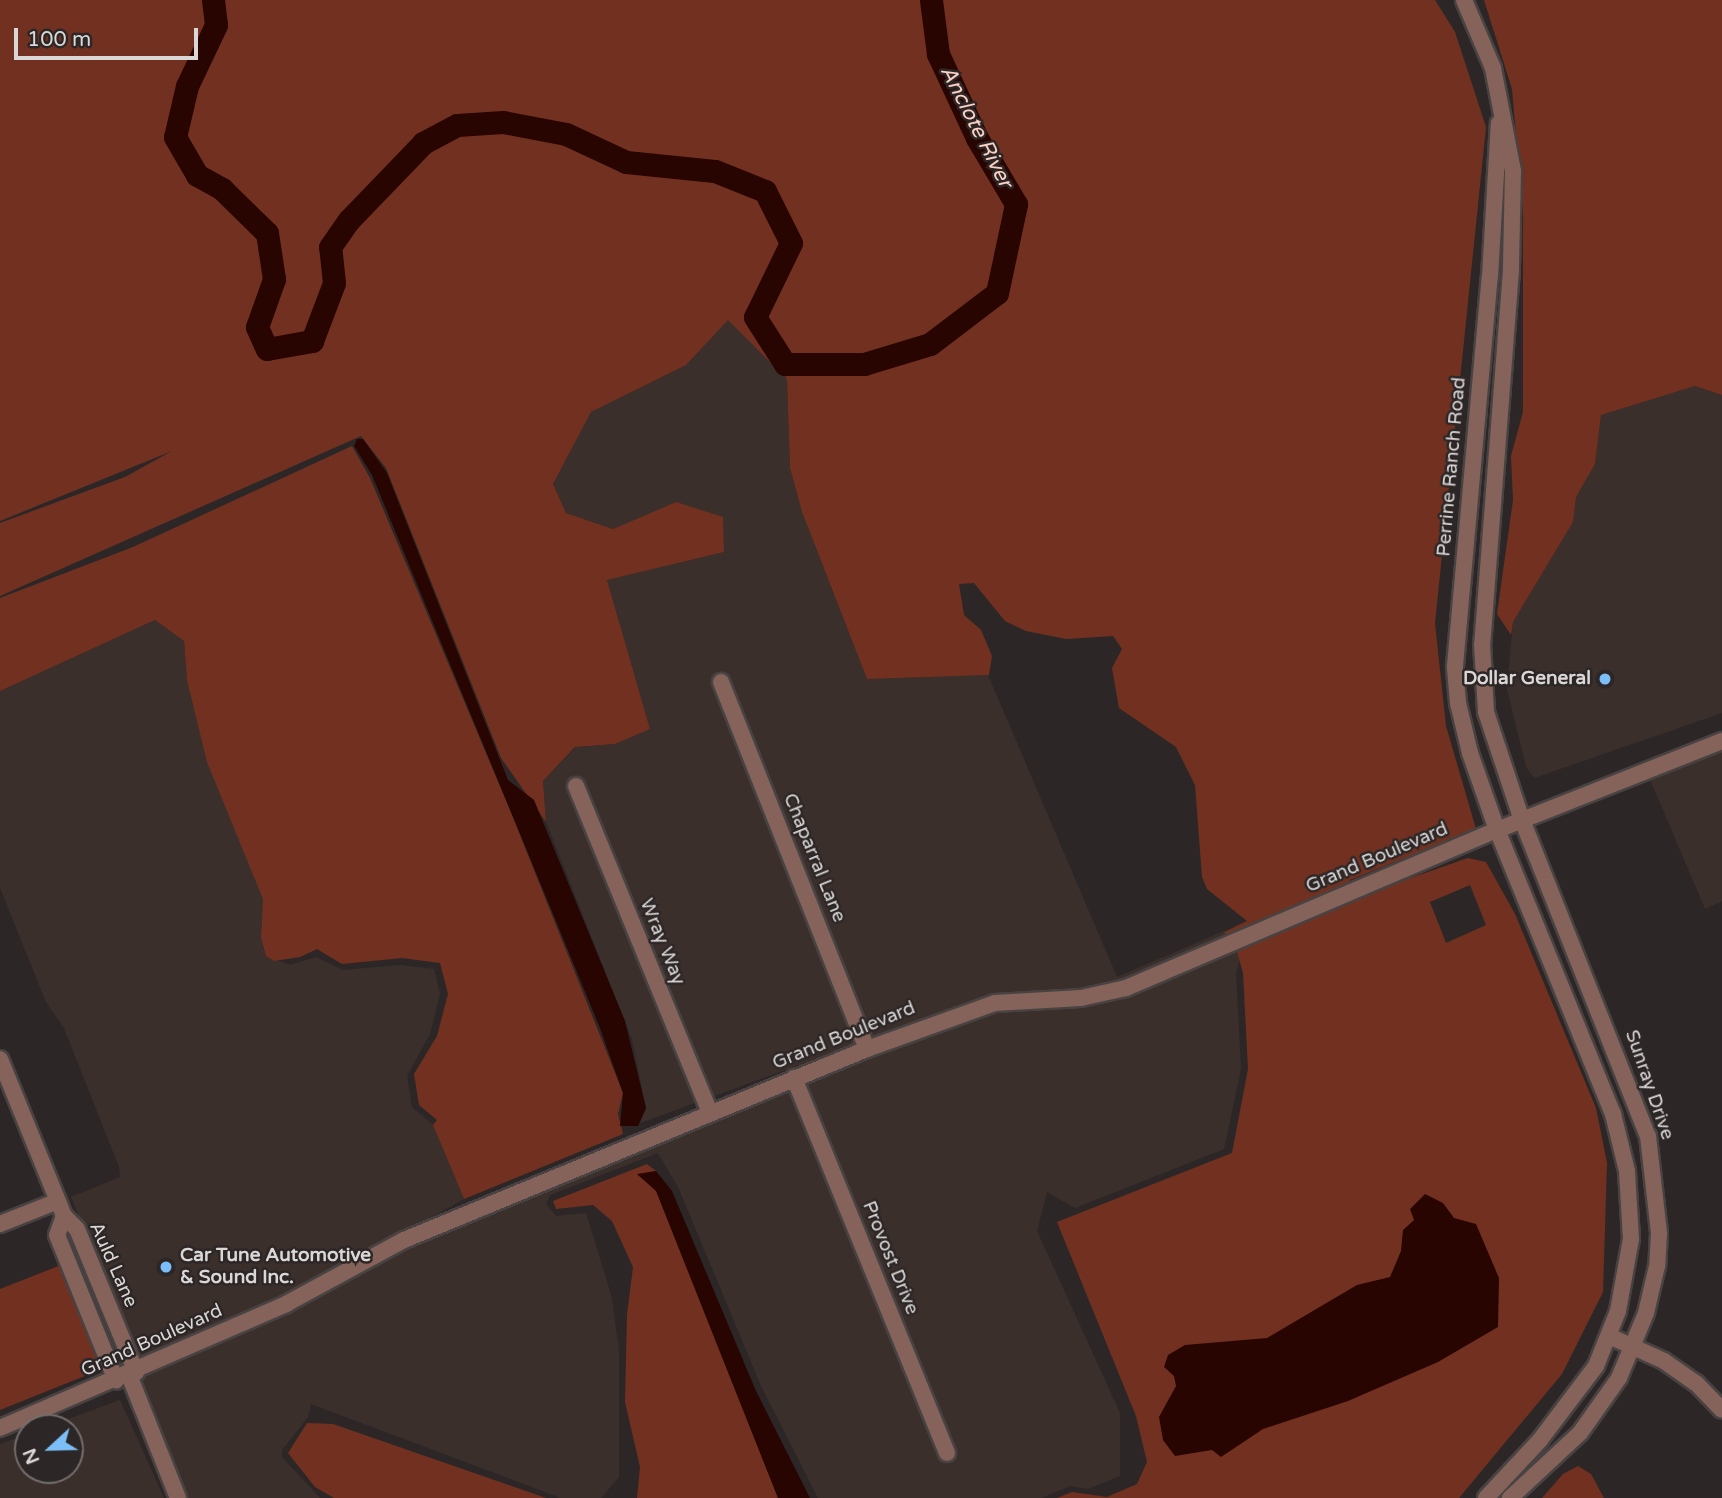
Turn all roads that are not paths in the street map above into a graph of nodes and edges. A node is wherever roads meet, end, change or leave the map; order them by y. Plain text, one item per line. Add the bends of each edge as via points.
1 (1464, 0) edge
2 (1499, 103) junction
3 (721, 682) dead end
4 (1722, 741) edge
5 (576, 786) dead end
6 (1522, 820) junction
7 (1497, 830) junction
8 (867, 1049) junction
9 (0, 1059) edge
10 (794, 1078) junction
11 (710, 1113) junction
12 (61, 1208) junction
13 (0, 1224) edge
14 (1609, 1336) junction
15 (1633, 1346) junction
16 (127, 1376) junction
17 (1722, 1410) edge
18 (0, 1428) edge
19 (947, 1454) dead end
20 (178, 1498) edge
21 (1486, 1498) edge
22 (1510, 1498) edge

1 - 2 street, Perrine Ranch Road via 1482,35
2 - 6 street, Perrine Ranch Road via 1509,134 1514,219 1482,673 1486,712
2 - 7 street, Perrine Ranch Road via 1498,182 1455,666 1470,753
3 - 8 street, Chaparral Lane
4 - 6 street, Grand Boulevard
5 - 11 street, Wray Way
6 - 7 street, Grand Boulevard
6 - 15 street, Sunray Drive via 1648,1136 1657,1187 1657,1266
7 - 8 street, Grand Boulevard via 1126,988 1081,998 995,1003
7 - 14 street via 1613,1114 1627,1171 1631,1239
8 - 10 street, Grand Boulevard
9 - 12 street, Auld Lane
10 - 11 street, Grand Boulevard
10 - 19 street, Provost Drive
11 - 16 street, Grand Boulevard via 404,1240 286,1304
12 - 13 street
12 - 16 street, Auld Lane via 77,1228
14 - 15 street
14 - 21 street via 1580,1387
15 - 17 street via 1696,1383
15 - 22 street, Sunray Drive via 1619,1378 1580,1433
16 - 18 street, Grand Boulevard
16 - 20 street, Auld Lane

